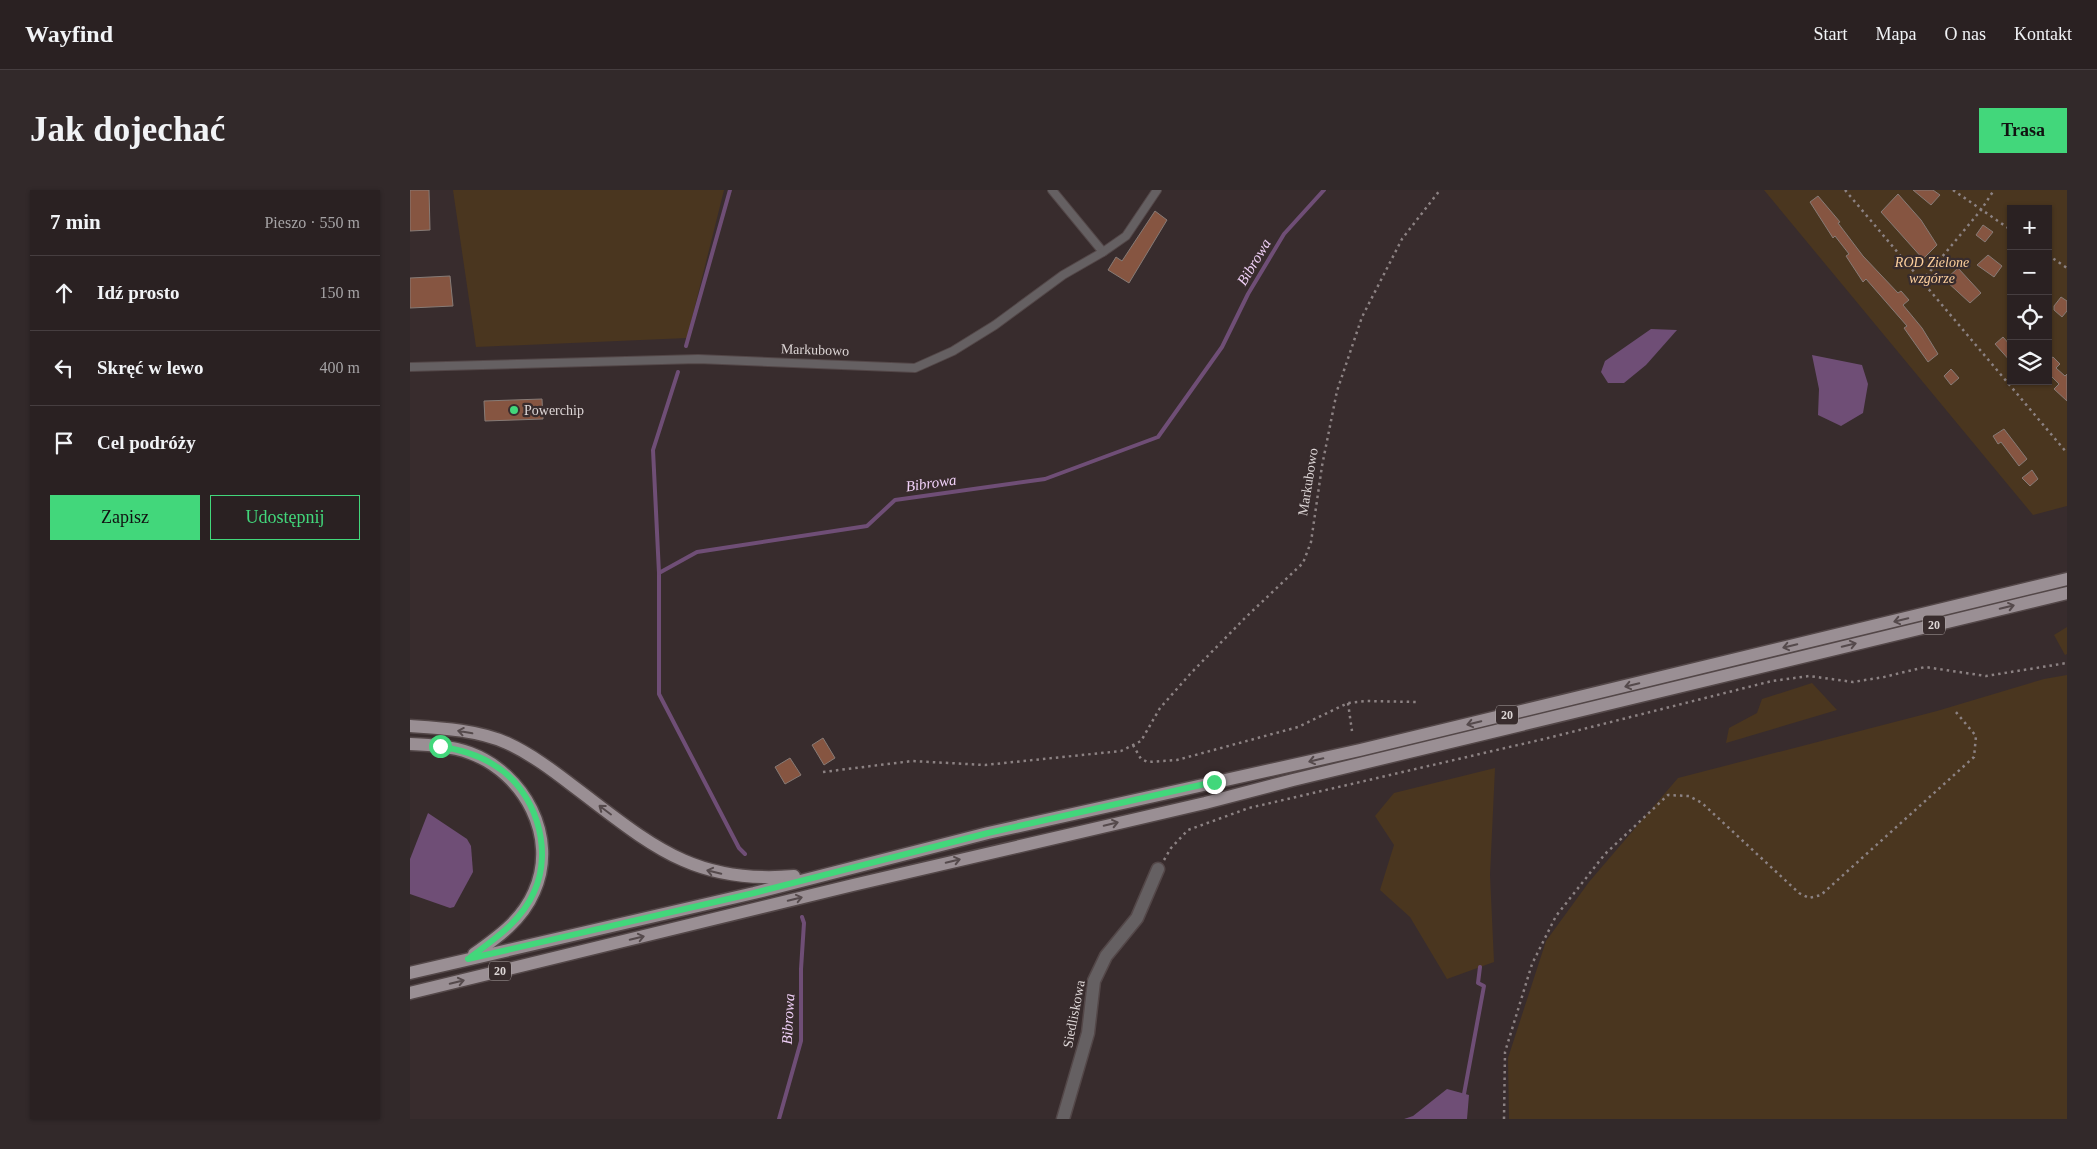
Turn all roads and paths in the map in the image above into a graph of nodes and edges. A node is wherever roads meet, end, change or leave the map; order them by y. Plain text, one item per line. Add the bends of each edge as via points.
1 (1052, 190) edge
2 (1157, 190) edge
3 (1440, 190) edge
4 (1845, 190) edge
5 (1953, 190) edge
6 (1994, 190) edge
7 (1981, 210) junction
8 (2007, 227) edge
9 (1103, 252) junction
10 (2052, 258) edge
11 (2067, 268) edge
12 (1922, 281) junction
13 (410, 367) edge
14 (2067, 453) edge
15 (2067, 579) edge
16 (2067, 593) edge
17 (2067, 663) edge
18 (1416, 702) dead end
19 (1348, 703) junction
20 (1955, 711) dead end
21 (410, 726) edge
22 (1352, 731) dead end
23 (410, 744) edge
24 (1133, 745) junction
25 (823, 772) dead end
26 (847, 868) junction
27 (1158, 869) joint
28 (468, 959) junction
29 (410, 973) edge
30 (410, 993) edge
31 (1063, 1119) edge
32 (1504, 1119) edge

1 - 9 lane
2 - 9 lane, Markubowo via 1126,236
3 - 24 path, Markubowo via 1402,239 1362,317 1337,391 1322,466 1312,542 1303,563 1191,672 1160,708 1141,740
4 - 12 path
5 - 7 path
6 - 7 path
7 - 8 path
7 - 12 path
9 - 13 lane, Markubowo via 1063,275 961,346 915,368 698,359
10 - 11 path
12 - 14 path
15 -> 26 main road, 20 via 1352,752 988,833
30 -> 16 main road, 20
17 - 27 path via 1986,676 1926,666 1852,682 1809,676 1772,680 1548,738 1249,808 1188,830
18 - 19 path
19 - 22 path
19 - 24 path via 1298,727 1177,760 1148,762 1141,759
20 - 32 path via 1976,736 1974,757 1821,894 1809,898 1799,894 1702,803 1689,796 1668,795 1605,854 1556,916 1532,964 1505,1052
26 -> 21 main road via 763,878 719,873 690,865 665,853 540,761 505,742 439,728
23 - 28 main road via 470,753 495,765 516,784 539,827 543,850 535,892 501,935
24 - 25 path via 1121,751 985,765 912,761
26 - 28 main road, 20 via 754,893
27 - 31 street, Siedliskowa via 1137,918 1106,956 1094,981 1088,1033
28 - 29 main road, 20

